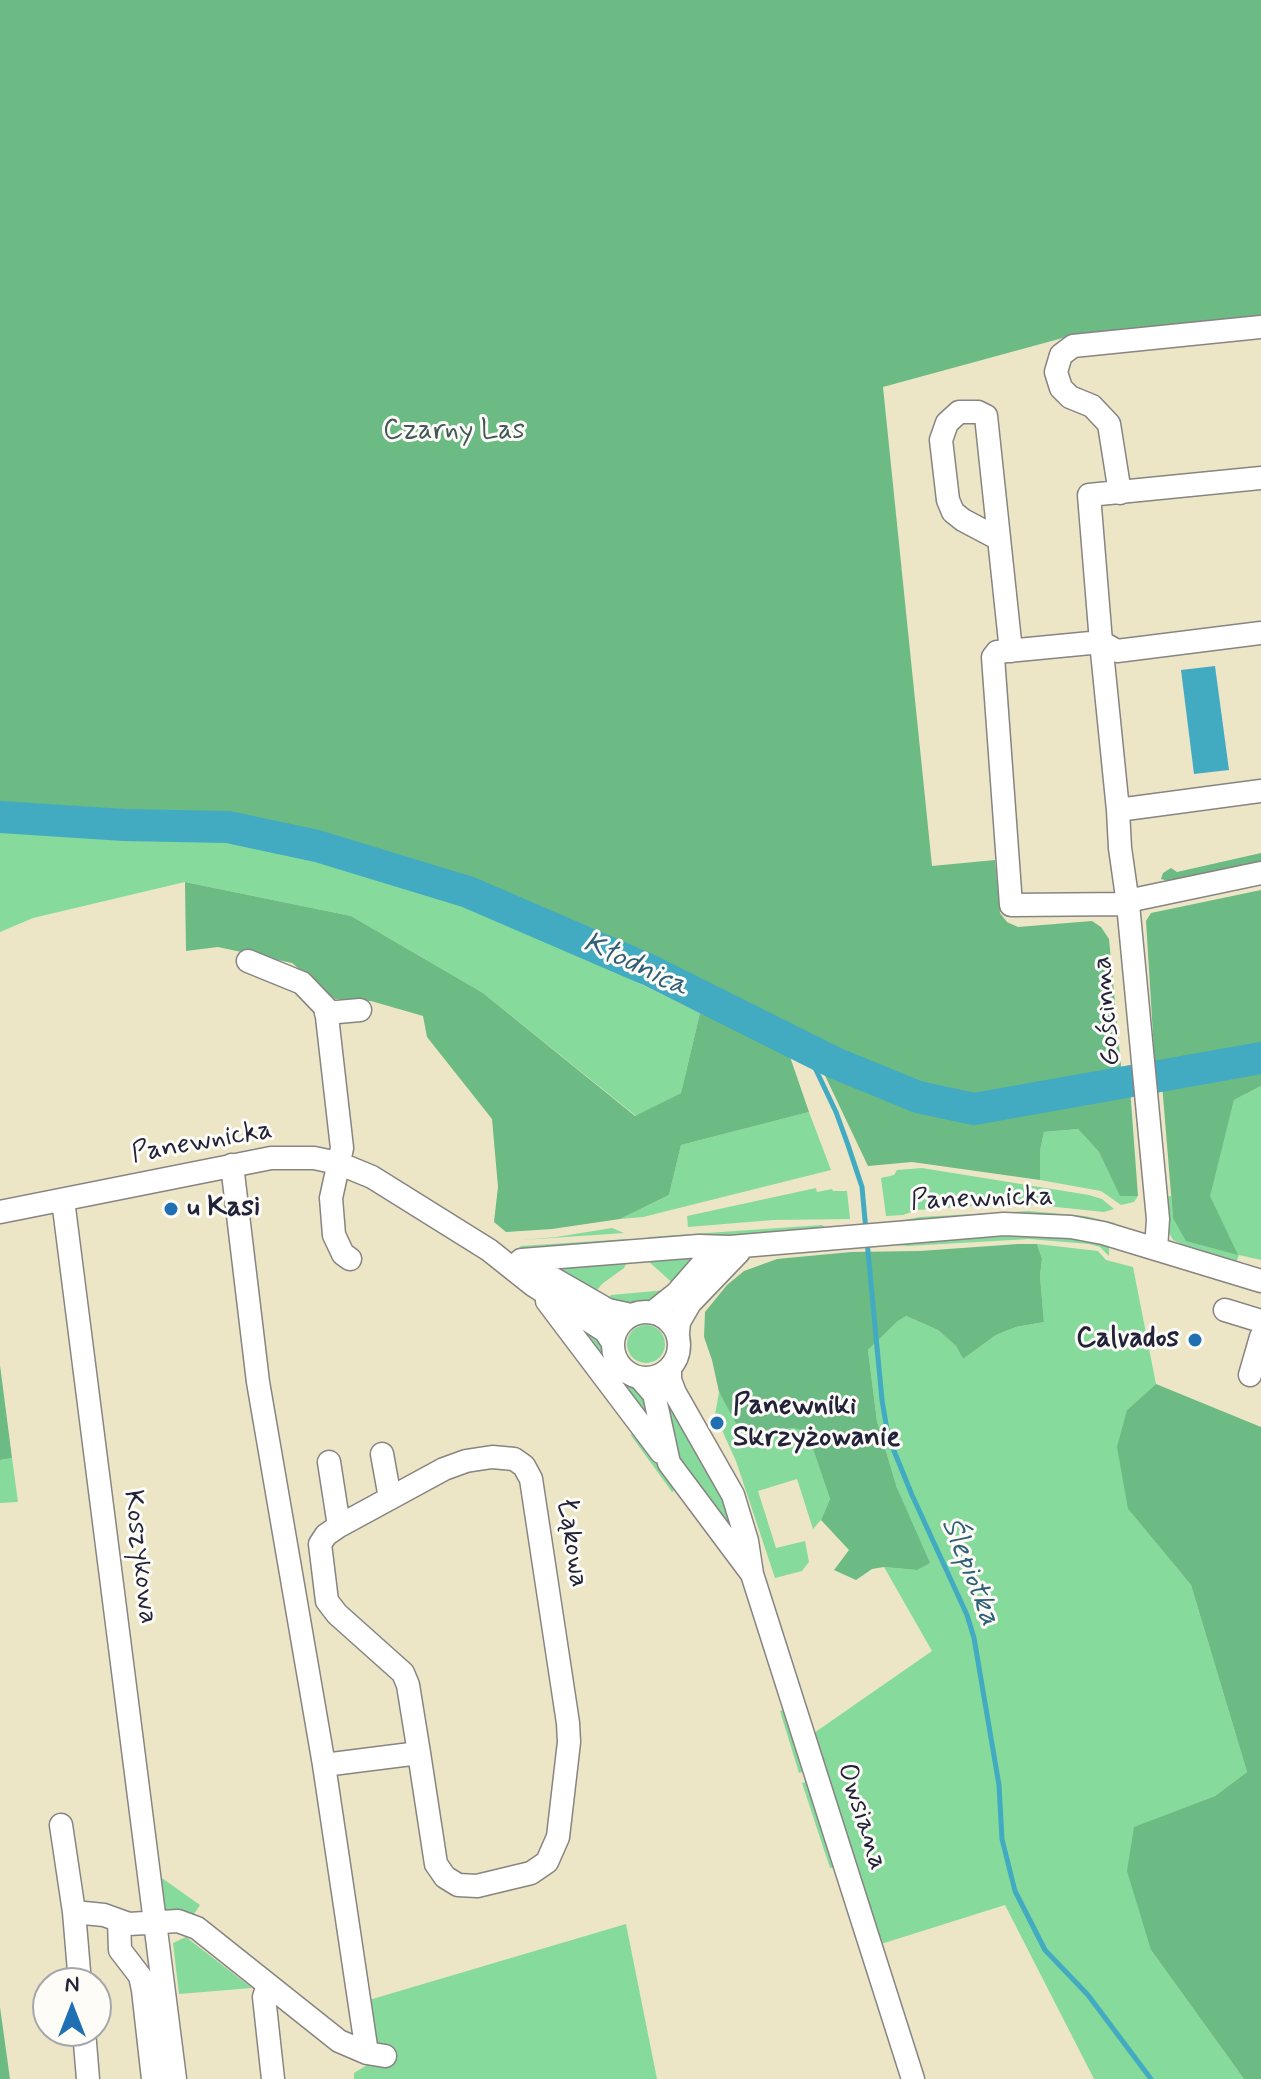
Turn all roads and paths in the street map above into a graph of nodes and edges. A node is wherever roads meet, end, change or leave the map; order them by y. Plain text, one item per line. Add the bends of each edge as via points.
1 (1261, 327) edge
2 (1261, 478) edge
3 (1120, 493) junction
4 (999, 539) junction
5 (1261, 633) edge
6 (1101, 642) junction
7 (1011, 651) junction
8 (1261, 791) edge
9 (1118, 810) junction
10 (1261, 873) edge
11 (1128, 904) junction
12 (248, 961) dead end
13 (360, 1010) dead end
14 (326, 1013) junction
15 (338, 1163) junction
16 (232, 1165) junction
17 (63, 1200) junction
18 (0, 1212) edge
19 (738, 1247) junction
20 (1156, 1249) junction
21 (489, 1250) junction
22 (350, 1259) dead end
23 (522, 1260) junction
24 (1261, 1281) edge
25 (533, 1285) junction
26 (1225, 1310) dead end
27 (642, 1314) junction
28 (1261, 1321) edge
29 (678, 1333) junction
30 (1261, 1337) edge
31 (613, 1343) junction
32 (670, 1368) junction
33 (1250, 1375) dead end
34 (640, 1378) junction
35 (382, 1454) dead end
36 (329, 1462) dead end
37 (669, 1463) junction
38 (390, 1498) junction
39 (741, 1519) junction
40 (339, 1526) junction
41 (715, 1528) junction
42 (752, 1574) junction
43 (419, 1753) junction
44 (324, 1765) junction
45 (61, 1825) dead end
46 (74, 1912) junction
47 (119, 1921) junction
48 (155, 1922) junction
49 (79, 1967) edge
50 (268, 1985) junction
51 (85, 2047) edge
52 (88, 2079) edge
53 (153, 2079) edge
54 (175, 2079) edge
55 (273, 2079) edge
56 (913, 2079) edge

1 - 3 street via 1073,346 1061,355 1056,372 1061,388 1092,406 1109,424
2 - 3 street
3 - 6 street, Gościnna via 1089,495
4 - 4 street via 963,520 948,500 941,440 947,423 959,412 986,416
4 - 7 street
5 - 6 street via 1117,651
6 - 7 street
6 - 9 street, Gościnna
7 - 11 street via 993,657 1011,905
8 - 9 street
9 - 11 street, Gościnna
10 - 11 street
11 - 20 street, Gościnna via 1158,1219
12 - 14 street via 302,983
13 - 14 street
14 - 15 street via 342,1148
15 - 16 street, Panewnicka via 290,1157
15 - 21 street, Panewnicka via 372,1177
15 - 22 street via 331,1198 334,1235
16 - 17 street, Panewnicka
16 - 44 street via 258,1382
17 - 18 street, Panewnicka
17 - 48 street, Koszykowa
19 - 20 street, Panewnicka via 1025,1224 1087,1230
19 - 23 street
19 - 27 street, Panewnicka via 705,1261 677,1293
19 - 29 street via 690,1303
20 - 24 street, Panewnicka
21 - 23 street, Panewnicka
21 - 25 street, Panewnicka
23 - 27 street, Panewnicka via 608,1310
25 - 31 street, Panewnicka via 589,1318
25 - 37 street
26 - 28 street
27 - 29 street via 666,1318
27 - 31 street via 621,1322
29 - 32 street via 679,1352
30 - 33 street
31 - 34 street via 622,1368
32 - 34 street
32 - 39 street, Owsiana via 675,1393 725,1477
34 - 37 street, Owsiana via 654,1394
35 - 38 street
36 - 40 street
37 - 41 street, Owsiana
38 - 40 street, Łąkowa
38 - 43 street, Łąkowa via 444,1469 492,1457 514,1459 531,1479 569,1742 558,1837 547,1862 531,1873 477,1886 458,1885 445,1877 436,1864
39 - 41 street via 727,1531
39 - 42 street, Owsiana
40 - 43 street, Łąkowa via 320,1544 327,1601 403,1673
41 - 42 street, Owsiana
42 - 56 street, Owsiana
43 - 44 street
44 - 50 street via 376,2054 339,2041
45 - 46 street
46 - 47 street
46 - 49 street
47 - 48 street
47 - 53 street via 120,1950 140,1976
48 - 50 street via 178,1921 197,1928
48 - 54 street, Koszykowa
50 - 55 street via 264,1997
51 - 52 street

